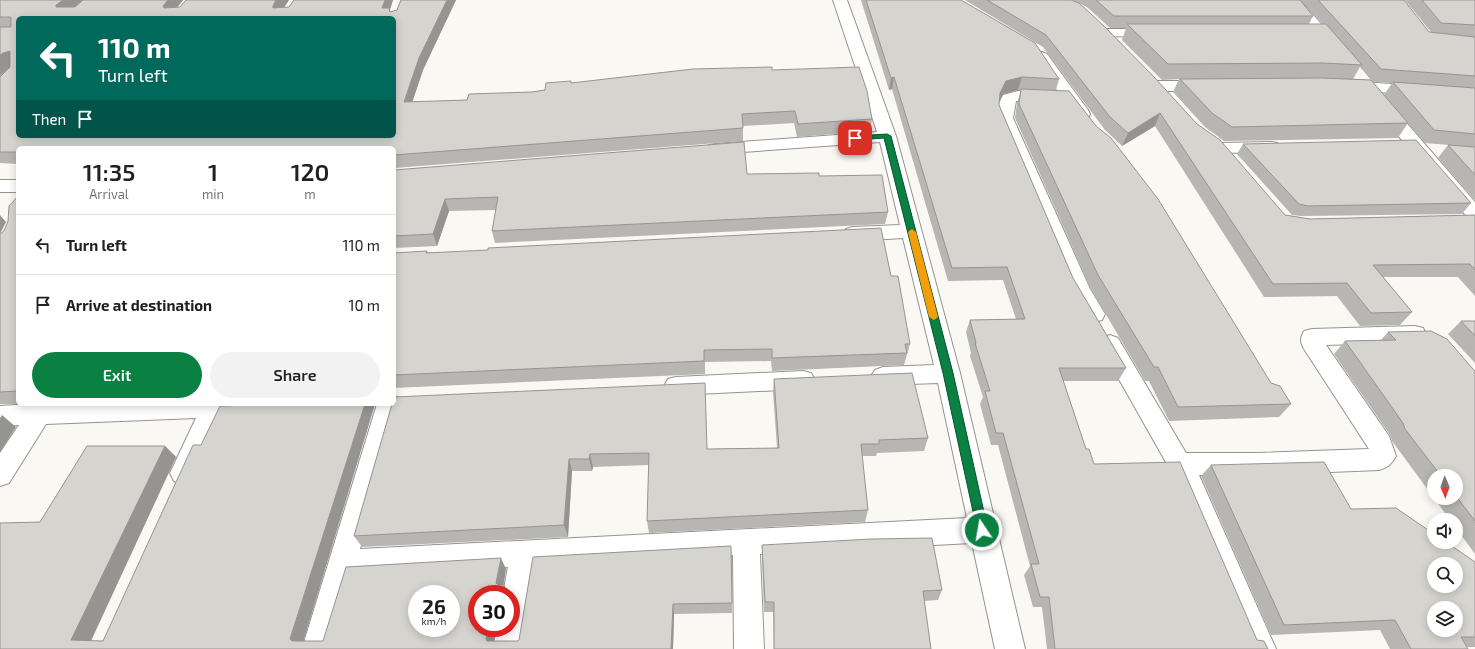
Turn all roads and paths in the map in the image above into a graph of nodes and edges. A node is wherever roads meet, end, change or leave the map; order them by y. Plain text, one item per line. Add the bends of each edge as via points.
1 (840, 0) edge
2 (1292, 0) edge
3 (1092, 21) edge
4 (1105, 33) junction
5 (1168, 34) edge
6 (1300, 34) edge
7 (1323, 34) junction
8 (1028, 45) edge
9 (1122, 50) edge
10 (1144, 73) edge
11 (1157, 86) junction
12 (1220, 86) edge
13 (1337, 86) edge
14 (1367, 87) junction
15 (1475, 95) edge
16 (1070, 98) junction
17 (1173, 104) edge
18 (1093, 129) edge
19 (887, 136) junction
20 (1391, 145) edge
21 (1290, 147) edge
22 (1416, 147) junction
23 (696, 151) edge
24 (1440, 151) dead end
25 (1234, 164) edge
26 (0, 186) edge
27 (16, 186) edge
28 (1470, 219) edge
29 (911, 231) junction
30 (832, 235) edge
31 (1433, 337) edge
32 (948, 373) junction
33 (861, 377) edge
34 (821, 379) edge
35 (655, 387) edge
36 (398, 401) edge
37 (213, 406) edge
38 (43, 409) edge
39 (0, 416) edge
40 (1179, 464) junction
41 (0, 475) edge
42 (174, 493) edge
43 (982, 530) junction
44 (746, 542) junction
45 (524, 553) junction
46 (342, 563) junction
47 (317, 649) edge
48 (508, 649) edge
49 (749, 649) edge
50 (1010, 649) edge
51 (1261, 649) edge

1 - 19 street
2 - 7 street
3 - 4 street
4 - 5 street
4 - 9 street
6 - 7 street
7 - 14 street
8 - 16 street via 1037,51
10 - 11 street
11 - 12 street
11 - 17 street
13 - 14 street
14 - 15 street
14 - 22 street
16 - 18 street
16 - 40 street via 1009,98 1005,118 1080,290
19 - 23 street
19 - 29 street
20 - 22 street
21 - 25 street via 1213,144
22 - 24 street
22 - 28 street
26 - 27 street
29 - 30 street
29 - 32 street
31 - 40 street via 1419,334 1312,337 1312,343 1380,443 1383,456 1379,459
32 - 33 street
32 - 43 street
34 - 35 street
36 - 46 street
37 - 38 street
37 - 42 street
38 - 39 street
38 - 41 street
40 - 51 street via 1186,474
43 - 44 street
43 - 50 street
44 - 45 street
44 - 49 street
45 - 46 street
45 - 48 street
46 - 47 street

